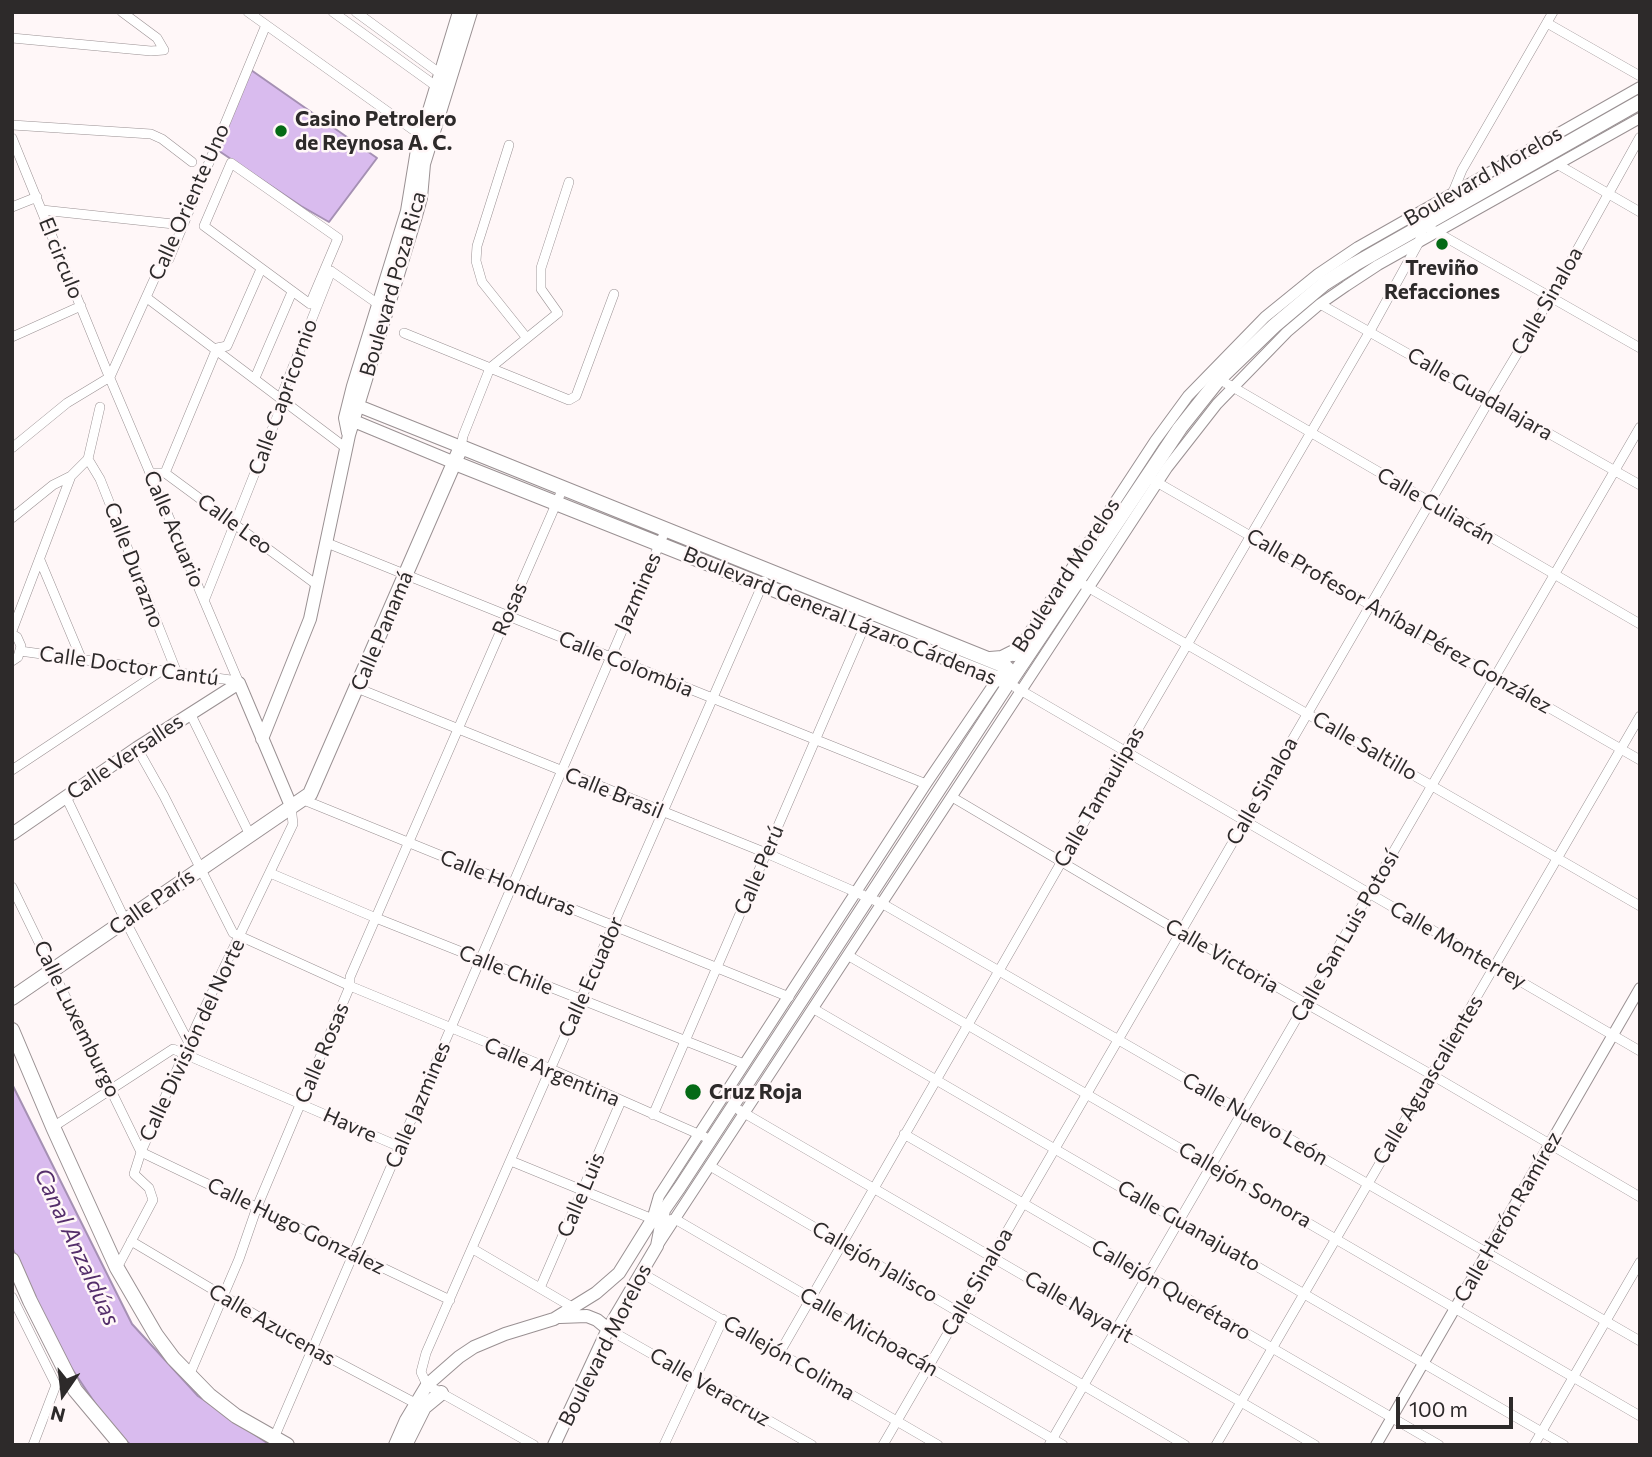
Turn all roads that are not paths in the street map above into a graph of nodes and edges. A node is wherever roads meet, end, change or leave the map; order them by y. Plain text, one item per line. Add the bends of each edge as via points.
1 (122, 12) edge
2 (248, 12) edge
3 (333, 12) edge
4 (356, 12) edge
5 (375, 12) edge
6 (459, 12) edge
7 (471, 12) edge
8 (1553, 12) edge
9 (371, 23) junction
10 (1547, 23) junction
11 (266, 25) junction
12 (366, 37) junction
13 (12, 38) edge
14 (1640, 76) edge
15 (443, 83) junction
16 (1640, 87) edge
17 (1640, 102) edge
18 (1640, 118) edge
19 (12, 125) edge
20 (1640, 137) edge
21 (12, 138) edge
22 (426, 139) junction
23 (509, 145) dead end
24 (1535, 153) junction
25 (192, 162) dead end
26 (1557, 164) junction
27 (569, 182) dead end
28 (1609, 195) junction
29 (37, 197) junction
30 (1458, 197) junction
31 (12, 207) edge
32 (42, 210) junction
33 (1640, 212) edge
34 (183, 225) junction
35 (1424, 225) junction
36 (1437, 232) junction
37 (1419, 242) junction
38 (261, 269) junction
39 (292, 292) junction
40 (614, 294) dead end
41 (1551, 296) junction
42 (147, 298) junction
43 (378, 304) junction
44 (1320, 304) junction
45 (81, 306) junction
46 (1269, 322) junction
47 (1370, 331) junction
48 (404, 332) dead end
49 (12, 337) edge
50 (526, 337) junction
51 (217, 348) junction
52 (1640, 348) edge
53 (490, 368) junction
54 (110, 377) junction
55 (255, 378) junction
56 (1219, 379) junction
57 (1232, 388) junction
58 (1490, 399) junction
59 (1193, 400) junction
60 (286, 402) junction
61 (354, 404) junction
62 (100, 407) dead end
63 (350, 420) junction
64 (1640, 427) edge
65 (1310, 433) junction
66 (347, 441) junction
67 (461, 447) junction
68 (12, 448) edge
69 (88, 459) junction
70 (454, 463) junction
71 (1615, 470) junction
72 (150, 472) junction
73 (165, 473) junction
74 (71, 476) junction
75 (1152, 480) junction
76 (1640, 485) edge
77 (563, 488) junction
78 (557, 502) junction
79 (1430, 502) junction
80 (12, 518) edge
81 (234, 523) junction
82 (666, 529) junction
83 (1251, 535) junction
84 (327, 543) junction
85 (659, 544) junction
86 (1085, 558) junction
87 (40, 560) junction
88 (769, 570) junction
89 (1554, 574) junction
90 (405, 576) junction
91 (1083, 584) junction
92 (317, 585) junction
93 (762, 585) junction
94 (204, 601) junction
95 (1370, 604) junction
96 (507, 616) junction
97 (1640, 624) edge
98 (904, 625) junction
99 (867, 626) junction
100 (12, 632) edge
101 (1188, 644) junction
102 (20, 651) junction
103 (1016, 651) junction
104 (610, 658) junction
105 (81, 659) junction
106 (989, 659) junction
107 (12, 661) edge
108 (161, 671) junction
109 (177, 673) junction
110 (1495, 677) junction
111 (1009, 680) junction
112 (238, 682) junction
113 (357, 688) junction
114 (713, 699) junction
115 (1307, 712) junction
116 (190, 713) junction
117 (1640, 716) edge
118 (457, 730) junction
119 (262, 738) junction
120 (815, 740) junction
121 (137, 748) junction
122 (1620, 749) junction
123 (1124, 753) junction
124 (1640, 760) edge
125 (12, 770) edge
126 (560, 771) junction
127 (926, 784) junction
128 (1432, 785) junction
129 (66, 797) junction
130 (952, 797) junction
131 (298, 803) junction
132 (663, 812) junction
133 (1244, 821) junction
134 (249, 833) junction
135 (12, 834) edge
136 (410, 843) junction
137 (766, 853) junction
138 (1558, 858) junction
139 (1061, 862) junction
140 (199, 868) junction
141 (270, 873) junction
142 (512, 884) junction
143 (12, 887) edge
144 (856, 892) junction
145 (1370, 894) junction
146 (870, 898) junction
147 (883, 904) junction
148 (1640, 906) edge
149 (376, 918) junction
150 (125, 920) junction
151 (614, 926) junction
152 (1180, 932) junction
153 (239, 937) junction
154 (849, 956) junction
155 (480, 960) junction
156 (1495, 967) junction
157 (717, 968) junction
158 (54, 971) junction
159 (998, 971) junction
160 (349, 986) junction
161 (1640, 988) edge
162 (789, 997) junction
163 (12, 998) edge
164 (581, 1000) junction
165 (1306, 1004) junction
166 (814, 1009) junction
167 (968, 1024) junction
168 (450, 1029) junction
169 (12, 1030) edge
170 (1613, 1035) junction
171 (1118, 1039) junction
172 (685, 1041) junction
173 (189, 1043) junction
174 (1640, 1051) edge
175 (184, 1053) junction
176 (744, 1064) junction
177 (551, 1069) junction
178 (1432, 1075) junction
179 (936, 1079) junction
180 (111, 1089) junction
181 (1086, 1093) junction
182 (621, 1101) junction
183 (301, 1104) junction
184 (733, 1107) junction
185 (1243, 1112) junction
186 (745, 1113) junction
187 (653, 1115) junction
188 (53, 1127) junction
189 (904, 1134) junction
190 (705, 1137) junction
191 (1549, 1146) junction
192 (400, 1147) junction
193 (1055, 1148) junction
194 (141, 1152) junction
195 (511, 1161) junction
196 (710, 1167) junction
197 (1212, 1167) junction
198 (1367, 1184) junction
199 (874, 1187) junction
200 (582, 1191) junction
201 (1640, 1197) edge
202 (1023, 1203) junction
203 (257, 1208) junction
204 (663, 1217) junction
205 (1180, 1221) junction
206 (1336, 1237) junction
207 (131, 1241) junction
208 (842, 1243) junction
209 (473, 1249) junction
210 (1487, 1253) junction
211 (354, 1254) junction
212 (992, 1256) junction
213 (12, 1260) edge
214 (1640, 1262) edge
215 (117, 1268) junction
216 (640, 1272) junction
217 (1148, 1276) junction
218 (540, 1288) junction
219 (1304, 1292) junction
220 (222, 1296) junction
221 (12, 1297) edge
222 (810, 1298) junction
223 (450, 1300) junction
224 (572, 1307) junction
225 (1455, 1308) junction
226 (960, 1312) junction
227 (22, 1318) junction
228 (554, 1319) junction
229 (723, 1319) junction
230 (1605, 1321) junction
231 (12, 1324) edge
232 (608, 1329) junction
233 (1117, 1329) junction
234 (1640, 1341) edge
235 (313, 1349) junction
236 (1272, 1349) junction
237 (780, 1352) junction
238 (1423, 1363) junction
239 (928, 1366) junction
240 (189, 1376) junction
241 (1573, 1377) junction
242 (696, 1378) junction
243 (427, 1385) junction
244 (1084, 1385) junction
245 (441, 1393) junction
246 (1241, 1402) junction
247 (415, 1404) junction
248 (1640, 1416) edge
249 (1392, 1418) junction
250 (897, 1421) junction
251 (1541, 1432) junction
252 (281, 1441) edge
253 (1051, 1442) edge
254 (33, 1445) edge
255 (121, 1445) edge
256 (395, 1445) edge
257 (405, 1445) edge
258 (534, 1445) edge
259 (554, 1445) edge
260 (664, 1445) edge
261 (813, 1445) edge
262 (883, 1445) edge
263 (938, 1445) edge
264 (1063, 1445) edge
265 (1185, 1445) edge
266 (1216, 1445) edge
267 (1315, 1445) edge
268 (1376, 1445) edge
269 (1439, 1445) edge
270 (1534, 1445) edge
271 (1564, 1445) edge

1 - 13 street via 157,38 164,50
2 - 11 street
3 - 12 street
4 - 9 street
5 - 9 street
6 - 15 main road, Boulevard Poza Rica
7 - 15 main road, Boulevard Poza Rica
8 - 10 street
9 - 12 street
9 - 15 street
10 - 14 street
10 - 30 street via 1472,150
11 - 22 street
11 - 34 street, Calle Oriente Uno
12 - 15 street
15 - 22 main road, Boulevard Poza Rica
16 - 24 street, Boulevard Morelos
17 - 24 main road, Boulevard Morelos
18 - 26 street, Boulevard Morelos
19 - 25 street via 151,134
20 - 28 street, Calle Sinaloa
21 - 29 street, El circulo
22 - 43 main road, Boulevard Poza Rica via 414,163 407,211
22 - 61 main road, Boulevard Poza Rica via 421,198
23 - 50 street via 476,261 482,282
24 - 30 main road, Boulevard Morelos
26 - 28 street
26 - 36 street, Boulevard Morelos
27 - 50 street via 541,268 541,289 558,313
28 - 33 street
28 - 41 street, Calle Sinaloa
29 - 31 street
29 - 32 street, El circulo
30 - 35 main road, Boulevard Morelos
30 - 46 street, Boulevard Morelos via 1358,247 1318,274
32 - 34 street
32 - 45 street, El circulo
34 - 42 street, Calle Oriente Uno
35 - 36 street
35 - 37 street, Calle Tamaulipas
35 - 46 main road, Boulevard Morelos
36 - 37 street, Boulevard Morelos
36 - 41 street
37 - 44 street, Boulevard Morelos
37 - 47 street, Calle Tamaulipas
38 - 39 street
38 - 39 street via 204,226 231,163 338,238 310,304
38 - 51 street via 227,346
39 - 55 street
40 - 53 street via 573,400
41 - 52 street
41 - 58 street, Calle Sinaloa
42 - 51 street
42 - 54 street, Calle Oriente Uno
43 - 60 street, Calle Capricornio via 331,271 283,392
43 - 61 main road, Boulevard Poza Rica
44 - 47 street, Calle Guadalajara
44 - 57 street, Boulevard Morelos
45 - 49 street
45 - 54 street, El circulo
46 - 56 main road, Boulevard Morelos
46 - 59 street, Boulevard Morelos
47 - 58 street, Calle Guadalajara
47 - 65 street, Calle Tamaulipas
48 - 53 street
50 - 53 street
51 - 55 street
51 - 73 street
53 - 67 street
54 - 68 street via 67,402
54 - 72 street, Calle Acuario
55 - 60 street
56 - 57 street, Calle Culiacán
56 - 59 main road, Boulevard Morelos
57 - 65 street, Calle Culiacán
57 - 75 street, Boulevard Morelos
58 - 71 street, Calle Guadalajara
58 - 79 street, Calle Sinaloa
59 - 75 main road, Boulevard Morelos
59 - 86 street, Boulevard Morelos via 1136,468
60 - 66 street
60 - 81 street, Calle Capricornio
61 - 63 main road, Boulevard Poza Rica
61 - 67 main road
62 - 69 street
63 - 66 main road, Boulevard Poza Rica
63 - 70 main road, Boulevard General Lázaro Cárdenas
64 - 71 street, Calle San Luis Potosí
65 - 79 street, Calle Culiacán
65 - 83 street, Calle Tamaulipas
66 - 84 main road, Boulevard Poza Rica
67 - 70 main road, Calle Panamá
67 - 77 main road, Boulevard General Lázaro Cárdenas
69 - 74 street
69 - 109 street, Calle Durazno
70 - 78 main road, Boulevard General Lázaro Cárdenas
70 - 90 main road, Calle Panamá
71 - 76 street, Calle Guadalajara
71 - 89 street, Calle San Luis Potosí
72 - 73 street
72 - 94 street, Calle Acuario
73 - 81 street, Calle Leo
74 - 80 street
74 - 87 street
75 - 83 street, Calle Profesor Aníbal Pérez González
75 - 86 main road, Boulevard Morelos
75 - 91 street, Boulevard Morelos
77 - 78 street, Rosas
77 - 82 main road, Boulevard General Lázaro Cárdenas
78 - 85 main road, Boulevard General Lázaro Cárdenas
78 - 96 street, Rosas
79 - 89 street, Calle Culiacán
79 - 95 street, Calle Sinaloa
81 - 92 street, Calle Leo
81 - 94 street, Calle Capricornio
82 - 85 street, Jazmines
82 - 88 main road, Boulevard General Lázaro Cárdenas
83 - 95 street, Calle Profesor Aníbal Pérez González
83 - 101 street, Calle Tamaulipas
84 - 90 street, Calle Colombia
84 - 92 main road, Boulevard Poza Rica
85 - 93 main road, Boulevard General Lázaro Cárdenas
85 - 104 street, Jazmines
86 - 91 main road, Boulevard Morelos
86 - 103 street, Boulevard Morelos
87 - 100 street
87 - 105 street
88 - 93 street, Calle Ecuador
88 - 98 main road, Boulevard General Lázaro Cárdenas
89 - 97 street, Calle Culiacán
89 - 110 street, Calle San Luis Potosí
90 - 96 street, Calle Colombia
90 - 113 main road, Calle Panamá
91 - 101 street, Calle Saltillo
91 - 111 main road, Boulevard Morelos
92 - 119 main road, Boulevard Poza Rica via 304,638
93 - 99 main road, Boulevard General Lázaro Cárdenas
93 - 114 street, Calle Ecuador
94 - 112 street, Calle Acuario
95 - 110 street, Calle Profesor Aníbal Pérez González
95 - 115 street, Calle Sinaloa
96 - 104 street, Calle Colombia
96 - 118 street, Rosas
98 - 99 main road via 898,631
98 - 106 main road, Boulevard General Lázaro Cárdenas
99 - 111 main road, Boulevard General Lázaro Cárdenas
99 - 120 street, Calle Perú
100 - 102 street
101 - 115 street, Calle Saltillo
101 - 123 street, Calle Tamaulipas
102 - 105 street, Calle Doctor Cantú
102 - 107 street
103 - 106 main road
103 - 111 street, Boulevard Morelos
104 - 114 street, Calle Colombia
104 - 126 street, Jazmines
105 - 108 street, Calle Doctor Cantú
106 - 111 main road, Boulevard General Lázaro Cárdenas
108 - 109 street, Calle Doctor Cantú
108 - 125 street
109 - 112 street, Calle Doctor Cantú
110 - 122 street, Calle Profesor Aníbal Pérez González
110 - 128 street, Calle San Luis Potosí
111 - 123 street, Calle Monterrey
111 - 127 street, Boulevard Morelos
111 - 130 street, Boulevard Morelos
111 - 146 main road, Boulevard Morelos
112 - 116 main road, Calle Versalles
112 - 119 main road, Calle Acuario
113 - 118 street, Calle Brasil
113 - 131 main road, Calle Panamá via 314,786
114 - 120 street, Calle Colombia
114 - 132 street, Calle Ecuador
115 - 128 street, Calle Saltillo
115 - 133 street, Calle Sinaloa
116 - 121 main road, Calle Versalles
116 - 134 street
117 - 122 street, Calle Aguascalientes
118 - 126 street, Calle Brasil
118 - 136 street, Calle Rosas
119 - 131 main road, Calle Acuario
120 - 127 street, Calle Colombia
120 - 137 street, Calle Perú
121 - 129 main road, Calle Versalles
121 - 140 street
122 - 124 street, Calle Profesor Aníbal Pérez González
122 - 138 street, Calle Aguascalientes
123 - 133 street, Calle Monterrey
123 - 139 street, Calle Tamaulipas
126 - 132 street, Calle Brasil
126 - 142 street, Calle Jazmines
127 - 144 street, Boulevard Morelos
128 - 138 street, Calle Saltillo
128 - 145 street, Calle San Luis Potosí
129 - 135 main road, Calle Versalles
129 - 150 street
130 - 139 street, Calle Victoria
130 - 147 street, Boulevard Morelos
131 - 134 main road, Calle París
131 - 136 street, Calle Honduras
131 - 141 street, Calle División del Norte
132 - 137 street, Calle Brasil
132 - 151 street, Calle Ecuador
133 - 145 street, Calle Monterrey
133 - 152 street, Calle Sinaloa
134 - 140 main road, Calle París
136 - 142 street, Calle Honduras
136 - 149 street, Calle Rosas
137 - 144 street, Calle Brasil
137 - 157 street, Calle Perú
138 - 148 street, Calle Saltillo
138 - 156 street, Calle Aguascalientes
139 - 152 street, Calle Victoria
139 - 159 street, Calle Tamaulipas
140 - 150 main road, Calle París
140 - 153 street
141 - 149 street, Calle Chile
141 - 153 street, Calle División del Norte
142 - 151 street, Calle Honduras
142 - 155 street, Calle Jazmines
143 - 158 street, Calle Luxemburgo
144 - 146 street, Calle Brasil
144 - 162 street, Boulevard Morelos
145 - 156 street, Calle Monterrey
145 - 165 street, Calle San Luis Potosí
146 - 147 street, Calle Nuevo León
146 - 184 main road, Boulevard Morelos
147 - 154 street, Boulevard Morelos
147 - 159 street, Calle Nuevo León
149 - 155 street, Calle Chile
149 - 160 street, Calle Rosas
150 - 158 main road, Calle París
150 - 173 street
151 - 157 street, Calle Honduras
151 - 164 street, Calle Ecuador
152 - 165 street, Calle Victoria
152 - 171 street, Calle Sinaloa
153 - 160 street, Calle Argentina
153 - 173 street, Calle División del Norte
154 - 166 street, Boulevard Morelos
154 - 167 street, Callejón Sonora
155 - 164 street, Calle Chile
155 - 168 street, Calle Jazmines
156 - 170 street, Calle Monterrey
156 - 178 street, Calle Aguascalientes
157 - 162 street, Calle Honduras
157 - 172 street, Calle Perú
158 - 163 main road, Calle París
158 - 180 street, Calle Luxemburgo
159 - 167 street, Calle Tamaulipas
159 - 171 street, Calle Nuevo León
160 - 168 street, Calle Argentina
160 - 183 street, Calle Rosas
161 - 170 street, Calle Herón Ramírez
162 - 176 street, Boulevard Morelos
164 - 172 street, Calle Chile
164 - 177 street, Calle Ecuador
165 - 178 street, Calle Victoria
165 - 185 street, Calle San Luis Potosí
166 - 179 street, Calle Guanajuato
166 - 186 street, Boulevard Morelos
167 - 179 street, Calle Tamaulipas
167 - 181 street, Callejón Sonora
168 - 177 street, Calle Argentina
168 - 192 street, Calle Jazmines
169 - 188 main road
170 - 174 street, Calle Monterrey
170 - 191 street, Calle Herón Ramírez
171 - 181 street, Calle Sinaloa
171 - 185 street, Calle Nuevo León
172 - 176 street, Calle Chile
172 - 187 street, Calle Perú
173 - 175 street, Calle División del Norte
175 - 180 street via 166,1052
175 - 183 street, Havre
175 - 194 street, Calle División del Norte
176 - 190 street, Boulevard Morelos
177 - 182 street, Calle Argentina
177 - 195 street, Calle Ecuador
178 - 191 street, Calle Victoria
178 - 198 street, Calle Aguascalientes
179 - 189 street, Calle Tamaulipas
179 - 193 street, Calle Guanajuato
180 - 188 street
180 - 194 street, Calle Luxemburgo
181 - 193 street, Calle Sinaloa
181 - 197 street, Callejón Sonora
182 - 187 street, Calle Argentina
182 - 200 street, Calle Luis
183 - 192 street, Havre
183 - 203 street, Calle Rosas
184 - 186 street, Calle Nayarit
184 - 190 main road, Boulevard Morelos
185 - 197 street, Calle San Luis Potosí
185 - 198 street, Calle Nuevo León
186 - 196 street, Boulevard Morelos
186 - 199 street, Calle Nayarit
187 - 190 street, Calle Argentina
188 - 215 main road
189 - 199 street, Calle Tamaulipas
189 - 202 street, Callejón Querétaro
190 - 204 main road, Boulevard Morelos
191 - 201 street, Calle Victoria
191 - 210 street, Calle Herón Ramírez
192 - 211 street, Calle Jazmines
193 - 202 street, Calle Sinaloa
193 - 205 street, Calle Guanajuato
194 - 203 street, Calle Hugo González
194 - 207 street, Calle División del Norte via 134,1174 149,1188 153,1200
195 - 200 street, Calle Michoacán
195 - 209 street, Calle Ecuador
196 - 204 street, Boulevard Morelos
196 - 208 street, Callejón Jalisco
197 - 205 street, Calle San Luis Potosí
197 - 206 street, Callejón Sonora
198 - 206 street, Calle Aguascalientes
198 - 210 street, Calle Nuevo León
199 - 208 street, Calle Tamaulipas
199 - 212 street, Calle Nayarit
200 - 204 street, Calle Michoacán
200 - 218 street, Calle Luis
202 - 212 street, Calle Sinaloa
202 - 217 street, Callejón Querétaro
203 - 211 street, Calle Hugo González
203 - 220 street, Calle Rosas
204 - 216 main road, Boulevard Morelos via 657,1245
204 - 222 street, Calle Michoacán
204 - 224 main road, Boulevard Morelos via 619,1273
205 - 217 street, Calle San Luis Potosí
205 - 219 street, Calle Guanajuato
206 - 219 street, Calle Aguascalientes
206 - 225 street, Callejón Sonora
207 - 215 street, Calle División del Norte
207 - 220 street, Calle Azucenas
208 - 222 street, Calle Tamaulipas
208 - 226 street, Callejón Jalisco
209 - 218 street
209 - 223 street, Calle Ecuador
210 - 225 street, Calle Herón Ramírez
210 - 230 street, Calle Nuevo León
211 - 223 street, Calle Hugo González
211 - 235 street, Calle Jazmines
212 - 226 street, Calle Sinaloa
212 - 233 street, Calle Nayarit
213 - 255 main road via 75,1390
214 - 230 street
215 - 240 main road via 156,1335
216 - 229 street, Callejón Colima
216 - 232 main road, Boulevard Morelos
217 - 233 street, Calle San Luis Potosí
217 - 236 street, Callejón Querétaro
218 - 224 street
219 - 236 street, Calle Aguascalientes
219 - 238 street, Calle Guanajuato
220 - 235 street, Calle Azucenas
220 - 240 street, Calle Rosas
221 - 227 street
222 - 237 street, Calle Tamaulipas
222 - 239 street, Calle Michoacán
223 - 243 street, Calle Ecuador via 426,1353 421,1372
224 - 228 main road, Boulevard Morelos
225 - 238 street, Calle Herón Ramírez
225 - 241 street, Callejón Sonora
226 - 239 street, Calle Sinaloa
226 - 244 street, Callejón Jalisco
227 - 231 street
227 - 254 street via 56,1385
228 - 232 main road via 587,1316
228 - 243 main road, Boulevard Morelos via 474,1347
229 - 237 street, Callejón Colima
229 - 242 street
230 - 234 street, Calle Nuevo León
230 - 241 street
232 - 242 street, Calle Veracruz
232 - 259 main road, Boulevard Morelos
233 - 244 street, Calle San Luis Potosí
233 - 246 street, Calle Nayarit
235 - 247 street, Calle Azucenas
235 - 252 street, Calle Jazmines
236 - 246 street, Calle Aguascalientes
236 - 249 street, Callejón Querétaro
237 - 250 street, Callejón Colima
238 - 249 street, Calle Herón Ramírez
238 - 251 street, Calle Guanajuato
239 - 250 street, Calle Sinaloa
239 - 253 street, Calle Michoacán
240 - 252 main road via 220,1405
241 - 248 street, Callejón Sonora
241 - 251 street
242 - 260 street
242 - 261 street, Calle Veracruz
243 - 245 street
243 - 247 main road, Boulevard Morelos
244 - 253 street, Calle San Luis Potosí
244 - 265 street, Callejón Jalisco
245 - 257 main road via 424,1407
245 - 258 street
246 - 266 street, Calle Aguascalientes
246 - 267 street, Calle Nayarit
247 - 256 main road, Boulevard Morelos
249 - 268 street, Calle Herón Ramírez
249 - 269 street, Callejón Querétaro
250 - 262 street, Calle Sinaloa
250 - 263 street, Callejón Colima
251 - 270 street
251 - 271 street, Calle Guanajuato
253 - 264 street, Calle Michoacán

